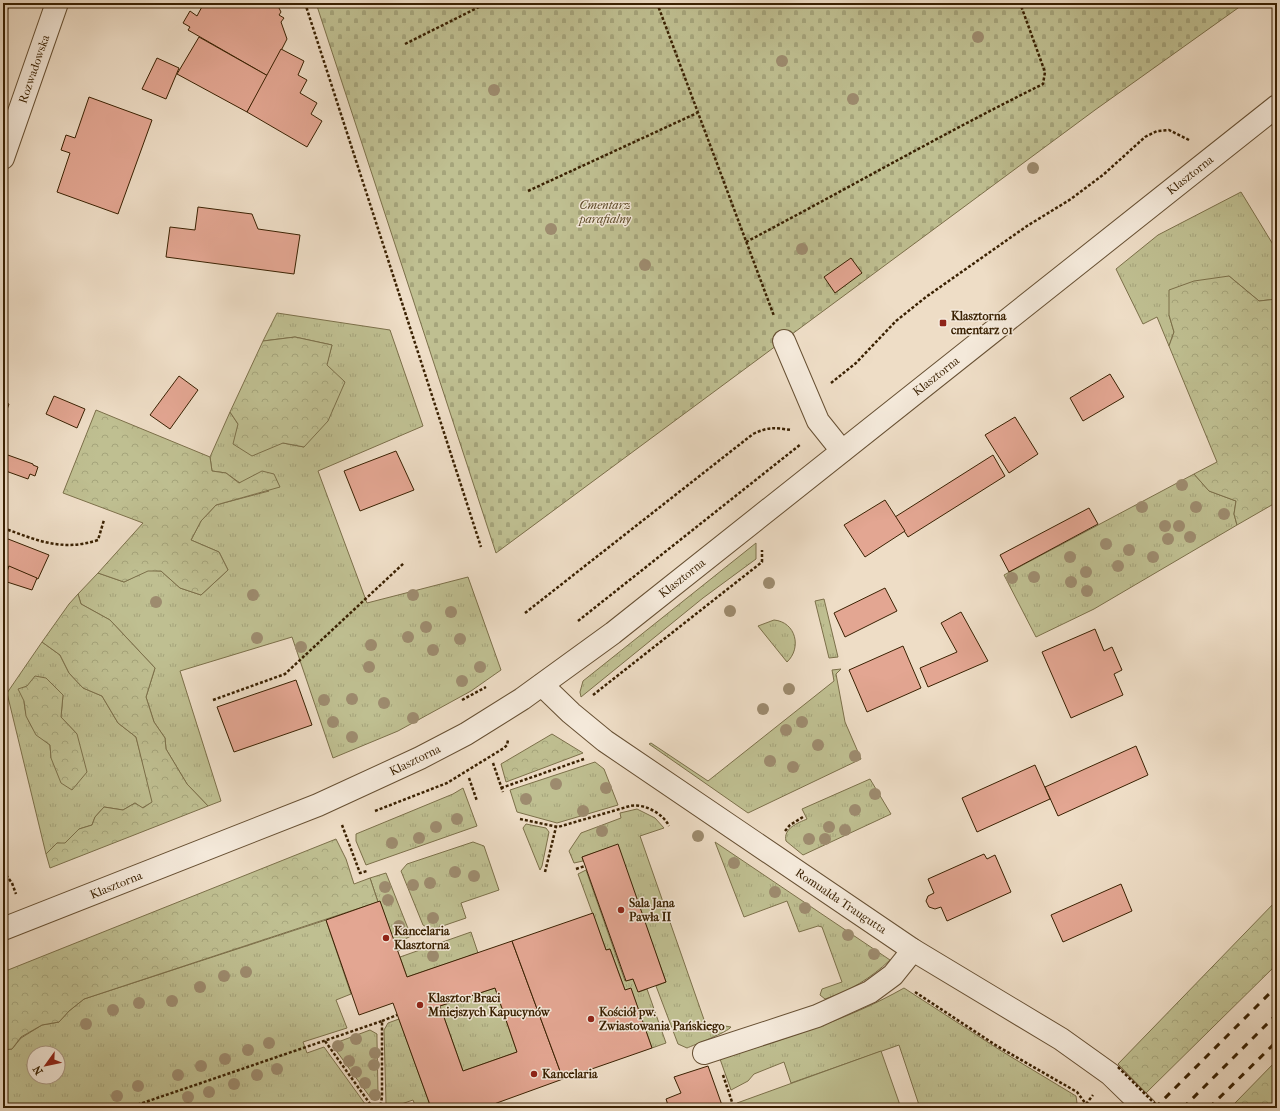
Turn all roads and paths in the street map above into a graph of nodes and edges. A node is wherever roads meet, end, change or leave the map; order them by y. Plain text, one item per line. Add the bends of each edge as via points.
1 (57, 3) edge
2 (305, 3) edge
3 (487, 3) edge
4 (657, 3) edge
5 (1020, 3) edge
6 (405, 44) dead end
7 (1277, 106) edge
8 (697, 113) junction
9 (3, 158) edge
10 (1210, 159) junction
11 (528, 191) dead end
12 (746, 242) junction
13 (784, 341) joint
14 (814, 422) junction
15 (842, 451) junction
16 (104, 520) dead end
17 (3, 528) edge
18 (763, 544) dead end
19 (481, 547) dead end
20 (404, 563) dead end
21 (1277, 604) edge
22 (1273, 606) dead end
23 (525, 613) dead end
24 (573, 626) dead end
25 (489, 684) dead end
26 (542, 685) junction
27 (588, 699) dead end
28 (213, 700) dead end
29 (462, 700) dead end
30 (588, 758) dead end
31 (493, 763) dead end
32 (469, 778) dead end
33 (501, 788) junction
34 (503, 792) dead end
35 (478, 801) dead end
36 (803, 817) dead end
37 (520, 819) dead end
38 (342, 824) dead end
39 (669, 826) dead end
40 (556, 827) junction
41 (782, 836) dead end
42 (584, 866) dead end
43 (576, 869) dead end
44 (3, 871) edge
45 (367, 871) dead end
46 (545, 872) dead end
47 (23, 892) dead end
48 (17, 894) junction
49 (10, 897) dead end
50 (6, 929) edge
51 (414, 944) dead end
52 (398, 950) dead end
53 (913, 950) junction
54 (893, 975) junction
55 (397, 1015) dead end
56 (382, 1021) junction
57 (325, 1041) junction
58 (709, 1052) joint
59 (1114, 1071) junction
60 (128, 1108) edge
61 (373, 1108) edge
62 (380, 1108) edge
63 (402, 1108) edge
64 (411, 1108) edge
65 (734, 1108) edge
66 (1083, 1108) edge
67 (1145, 1108) edge
68 (1159, 1108) edge

1 - 9 street, Rozwadowska
2 - 19 path
3 - 6 path
4 - 8 path
5 - 12 path via 1045,72 1043,84
7 - 10 street, Klasztorna
8 - 11 path
8 - 12 path
10 - 14 path via 1195,143 1169,130 1145,136 1103,175 1026,226 896,320 856,363 832,382
10 - 15 street, Klasztorna
12 - 13 path
13 - 14 street
14 - 15 street
14 - 23 path via 765,428 753,434
14 - 24 path via 798,447
15 - 26 street, Klasztorna via 613,633
16 - 17 path via 98,540 84,545 36,541
18 - 27 path via 762,562
20 - 28 path via 285,674
21 - 22 path
25 - 29 path
26 - 50 street, Klasztorna via 466,734 371,782
26 - 53 street, Romualda Traugutta via 605,741
30 - 33 path
31 - 33 path
32 - 35 path
33 - 34 path
36 - 41 path via 790,825
37 - 40 path
38 - 45 path via 360,873
39 - 40 path via 648,808 639,804
40 - 46 path
42 - 43 path
44 - 48 path
47 - 48 path
48 - 49 path
51 - 52 path
53 - 54 street
53 - 59 street, Romualda Traugutta
54 - 58 street via 870,992 845,1005
54 - 66 path via 924,999 997,1046 1077,1092 1086,1104
55 - 56 path
56 - 57 path
56 - 62 path
57 - 60 path
57 - 61 path
58 - 65 path
59 - 67 street, Romualda Traugutta
59 - 68 path, bridge
63 - 64 path via 409,1105

